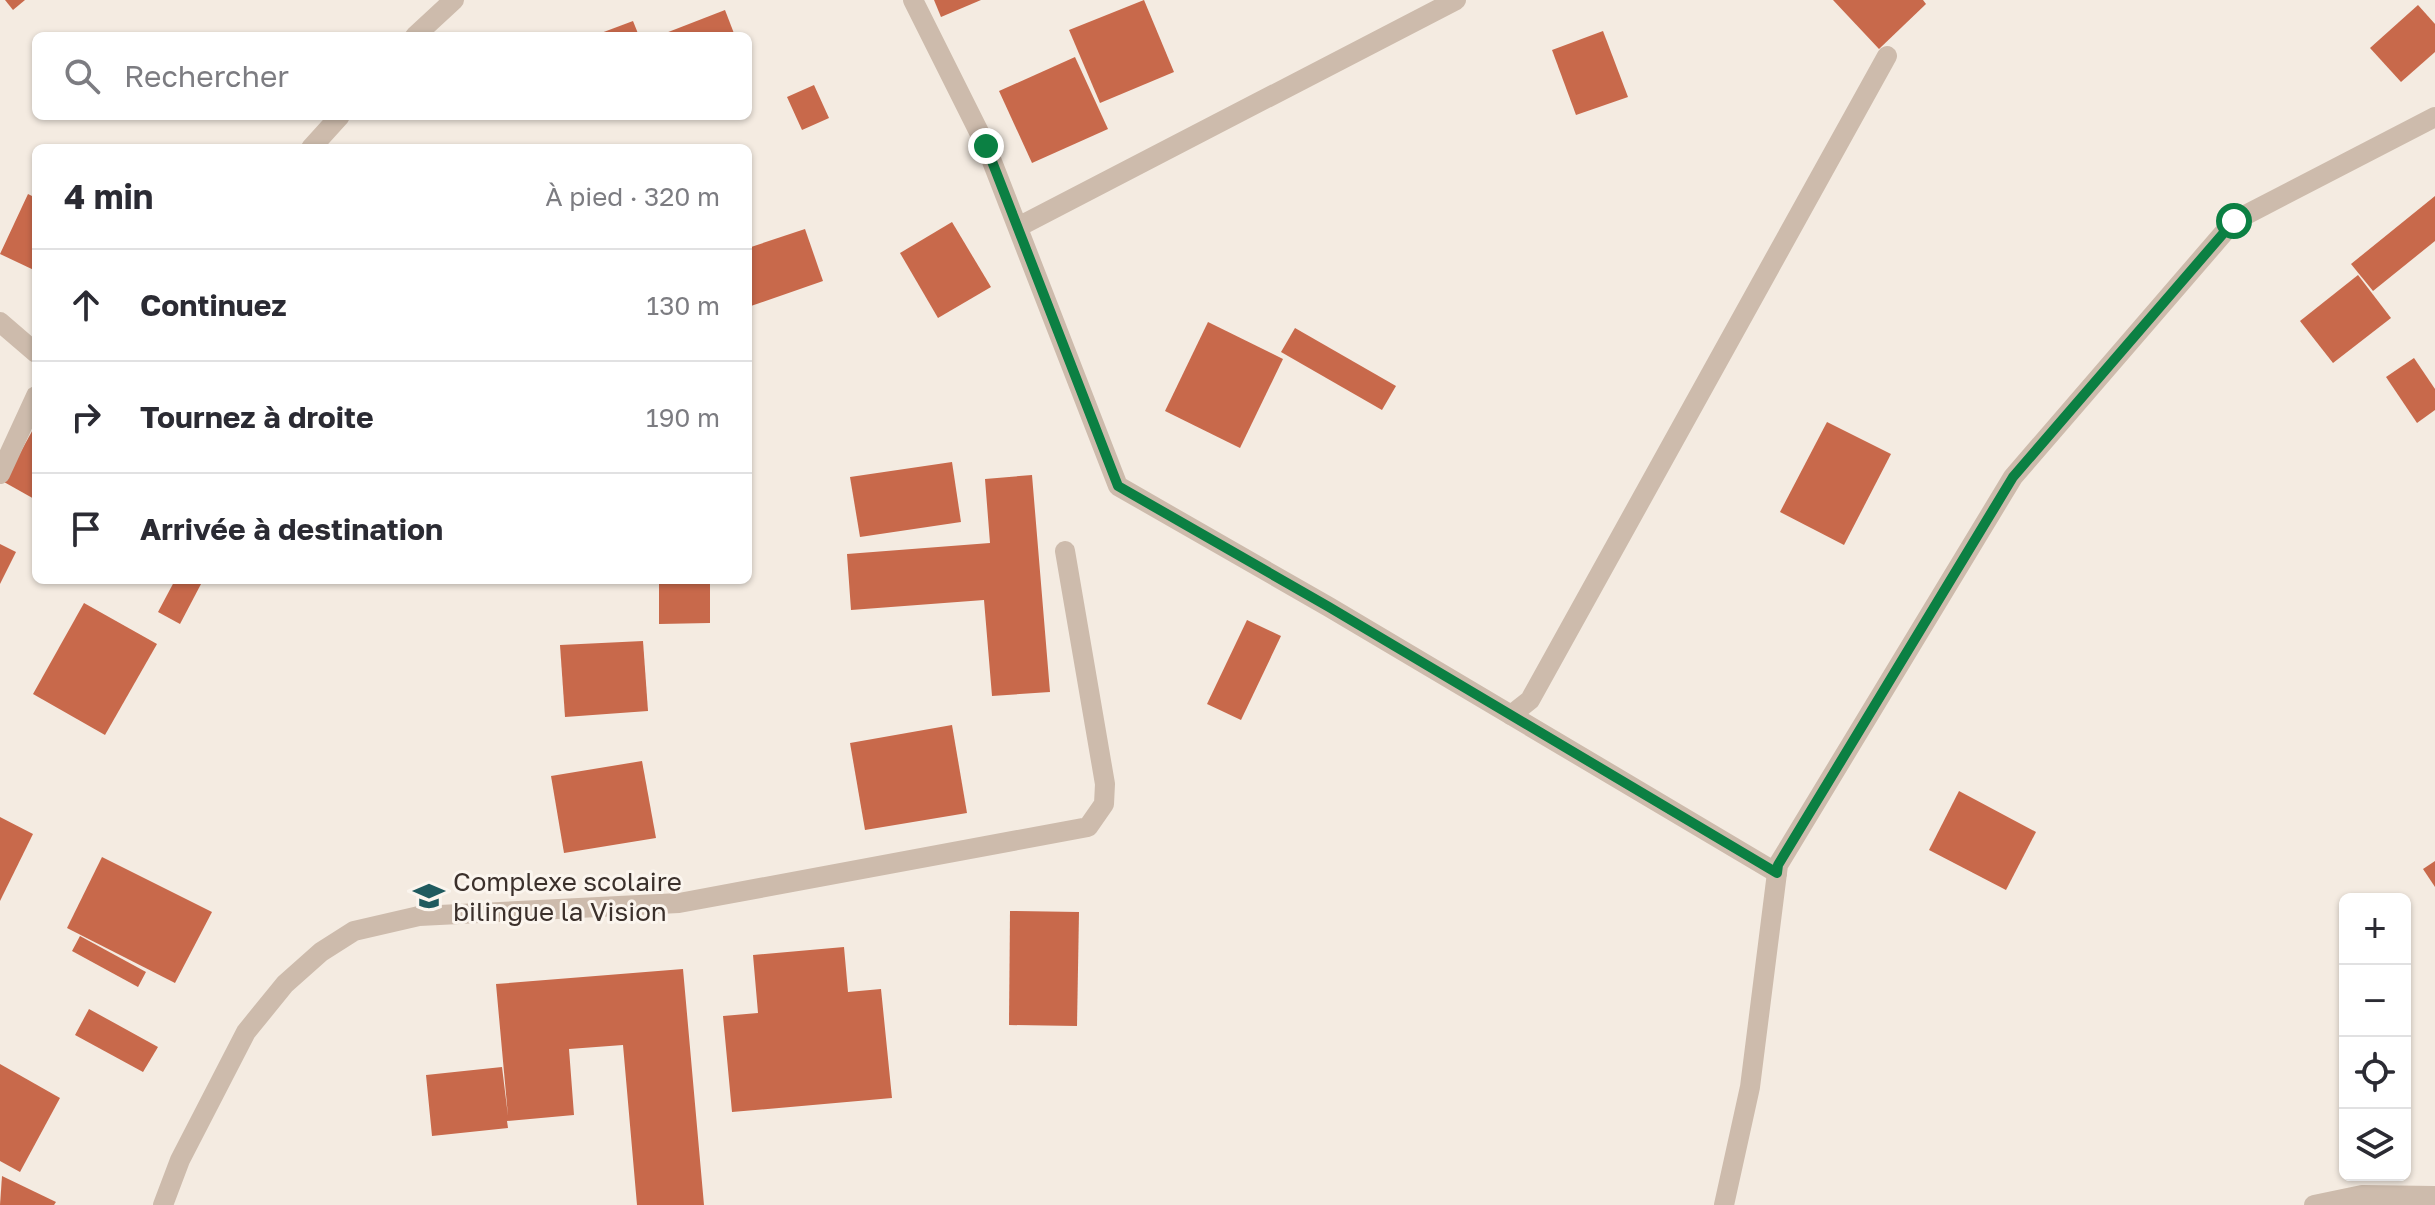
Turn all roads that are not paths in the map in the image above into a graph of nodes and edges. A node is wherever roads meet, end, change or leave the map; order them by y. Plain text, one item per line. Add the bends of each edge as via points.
1 (454, 0) edge
2 (913, 0) edge
3 (1456, 0) edge
4 (419, 32) edge
5 (1887, 56) dead end
6 (2435, 117) edge
7 (336, 120) edge
8 (315, 144) edge
9 (1018, 227) junction
10 (0, 322) edge
11 (32, 350) edge
12 (32, 405) edge
13 (0, 474) edge
14 (1065, 551) dead end
15 (1511, 715) junction
16 (1777, 873) junction
17 (2435, 1196) edge
18 (163, 1205) edge
19 (1724, 1205) edge
20 (2314, 1205) edge

1 - 4 street
2 - 9 street via 986,146
3 - 9 street
5 - 15 street via 1530,700
6 - 16 street via 2234,221 2013,477
7 - 8 street
9 - 15 street via 1118,486
10 - 11 street
12 - 13 street
14 - 18 street via 1105,784 1104,804 1088,827 679,903 419,916 354,931 285,984 246,1032 180,1160
15 - 16 street
16 - 19 street via 1750,1087
17 - 20 street via 2362,1195

